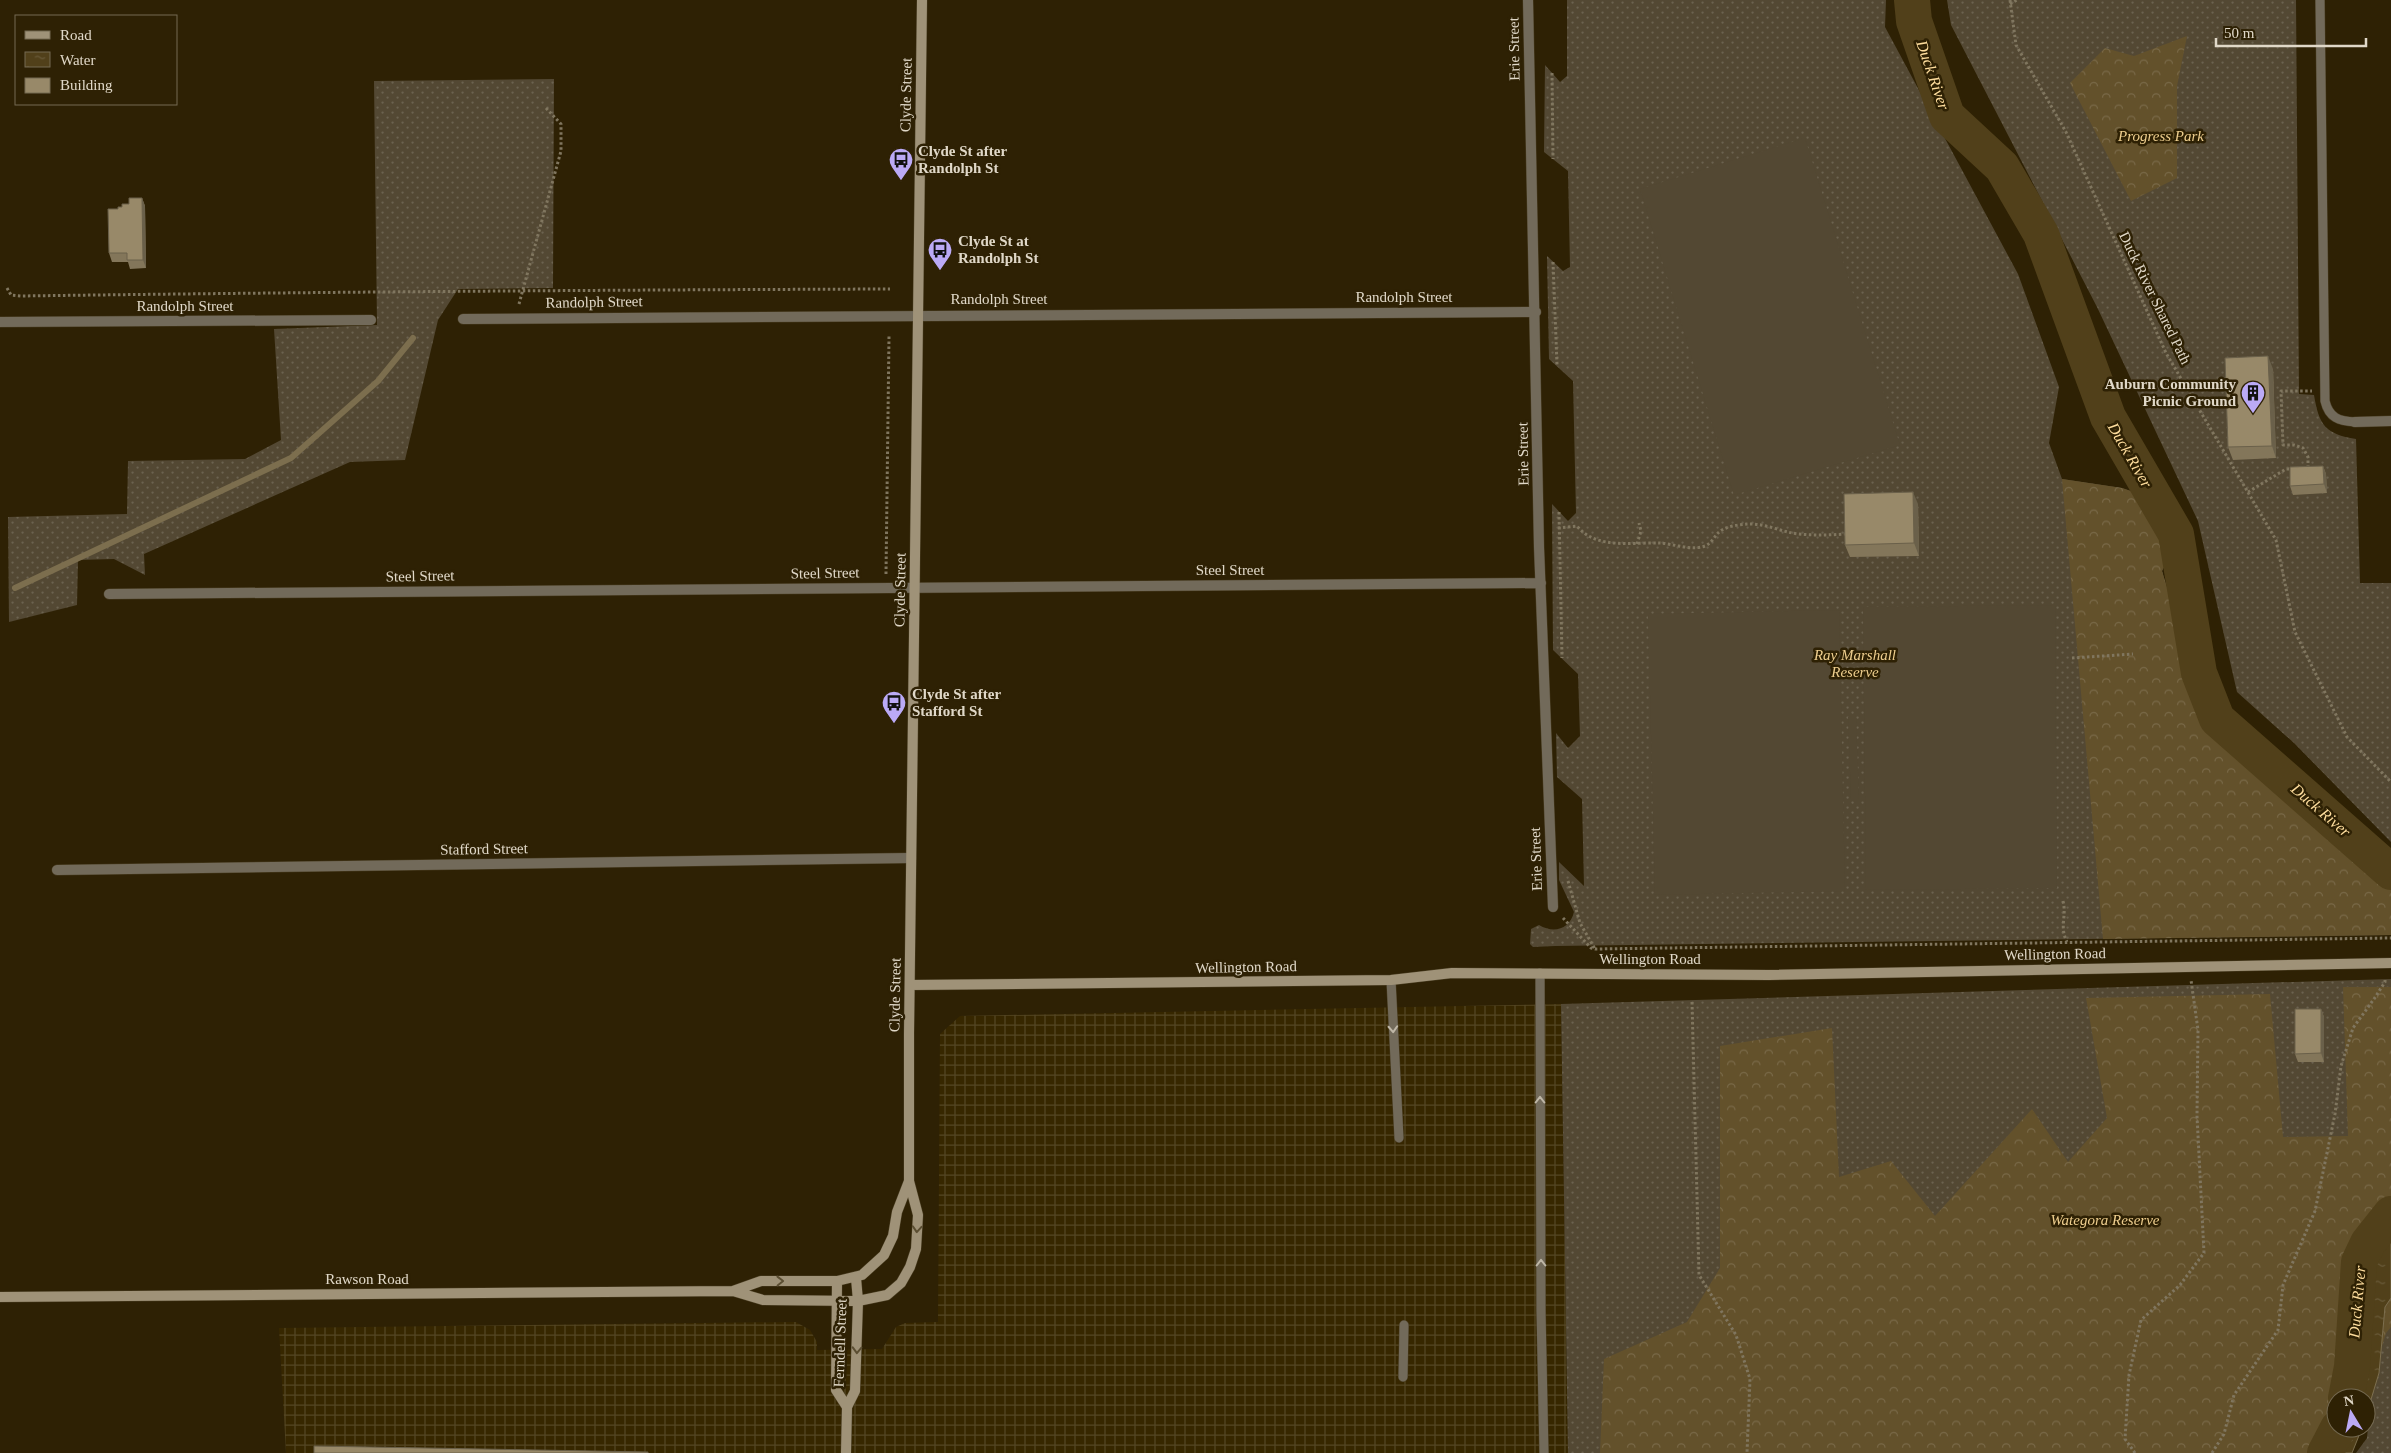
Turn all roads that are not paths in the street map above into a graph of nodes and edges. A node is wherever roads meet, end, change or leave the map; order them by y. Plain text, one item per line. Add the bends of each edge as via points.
1 (922, 0) edge
2 (1528, 0) edge
3 (2320, 0) edge
4 (1536, 312) junction
5 (919, 314) junction
6 (463, 319) dead end
7 (371, 320) dead end
8 (0, 322) edge
9 (2391, 421) edge
10 (2355, 422) joint
11 (1541, 583) junction
12 (915, 587) junction
13 (110, 594) dead end
14 (911, 858) junction
15 (57, 870) dead end
16 (1553, 907) road end
17 (2388, 963) edge
18 (1540, 973) junction
19 (1391, 980) junction
20 (910, 985) junction
21 (1399, 1138) dead end
22 (909, 1181) junction
23 (856, 1278) junction
24 (837, 1281) junction
25 (733, 1291) junction
26 (0, 1297) edge
27 (837, 1301) junction
28 (858, 1301) junction
29 (1404, 1325) dead end
30 (1403, 1377) dead end
31 (847, 1407) junction
32 (846, 1453) edge
33 (1544, 1453) edge

1 - 5 main road, Clyde Street
2 - 4 street, Erie Street
3 - 10 lane via 2325,401 2330,414 2337,419
4 - 5 street, Randolph Street
4 - 11 street, Erie Street
5 - 6 street, Randolph Street
5 - 12 main road, Clyde Street
7 - 8 street, Randolph Street
9 - 10 street
11 - 12 street, Steel Street
11 - 16 street, Erie Street
12 - 13 street, Steel Street
12 - 14 main road, Clyde Street
14 - 15 street, Stafford Street
14 - 20 main road, Clyde Street
17 - 18 main road, Wellington Road via 1769,974
18 - 19 main road, Wellington Road via 1452,973
33 -> 18 lane
19 - 20 main road, Wellington Road
19 -> 21 lane
20 - 22 main road, Clyde Street
22 - 23 main road, Clyde Street via 884,1255 869,1271
22 -> 28 main road, Clyde Street via 918,1215 916,1249 910,1267 902,1283 887,1295
23 - 24 main road, Rawson Road
23 - 28 main road, Ferndell Street
25 -> 24 main road, Rawson Road via 760,1281
24 - 27 main road, Ferndell Street
25 - 26 main road, Rawson Road
25 - 27 main road, Rawson Road via 763,1300
27 - 28 main road, Rawson Road
27 - 31 main road, Ferndell Street via 836,1390
28 -> 31 main road, Ferndell Street via 855,1391
29 - 30 lane
31 - 32 main road, Ferndell Street

